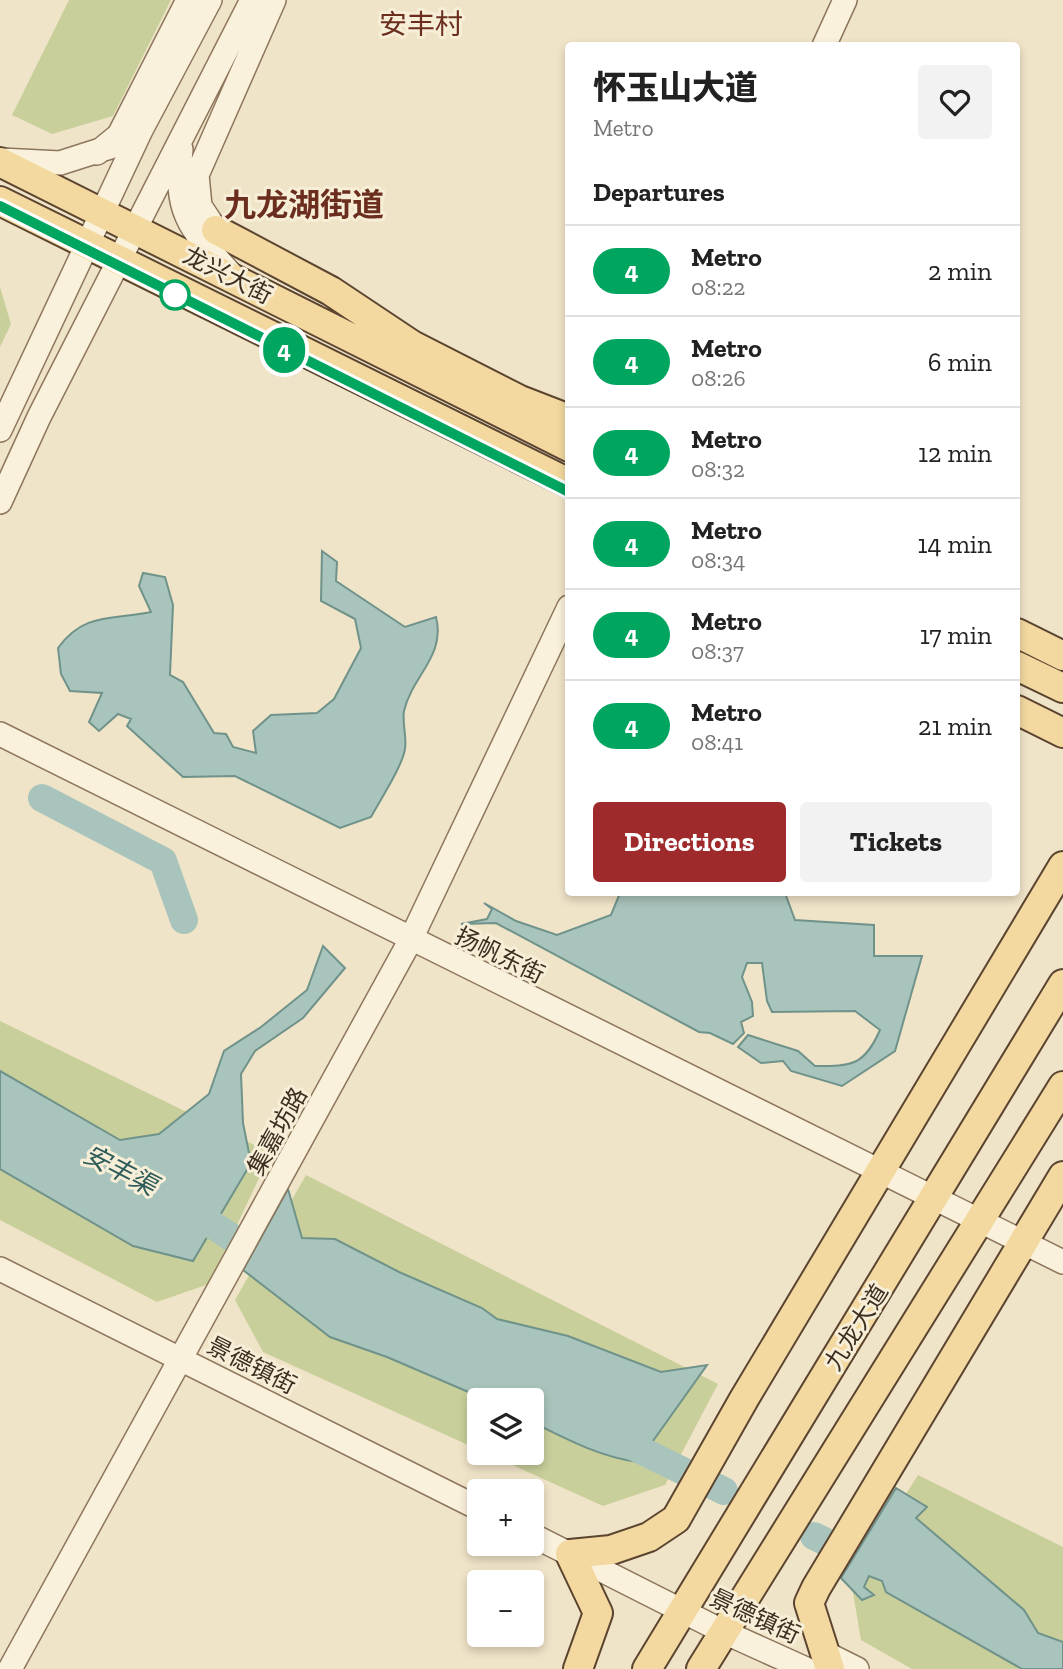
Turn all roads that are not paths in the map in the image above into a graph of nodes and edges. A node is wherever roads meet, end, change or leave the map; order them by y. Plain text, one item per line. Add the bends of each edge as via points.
1 (188, 0) edge
2 (210, 0) edge
3 (252, 0) edge
4 (274, 0) edge
5 (845, 0) edge
6 (826, 42) edge
7 (141, 130) junction
8 (181, 139) junction
9 (97, 153) junction
10 (0, 161) edge
11 (0, 201) edge
12 (102, 210) junction
13 (135, 228) junction
14 (216, 230) joint
15 (86, 243) junction
16 (118, 261) junction
17 (234, 278) junction
18 (565, 417) edge
19 (0, 430) edge
20 (565, 445) edge
21 (565, 481) edge
22 (0, 502) edge
23 (565, 615) edge
24 (1020, 634) edge
25 (1063, 656) edge
26 (1020, 667) edge
27 (1063, 688) edge
28 (1027, 715) edge
29 (1063, 733) edge
30 (0, 734) edge
31 (1063, 744) edge
32 (1063, 866) edge
33 (411, 941) junction
34 (1063, 984) edge
35 (1063, 1086) edge
36 (880, 1172) junction
37 (1063, 1176) edge
38 (935, 1200) junction
39 (977, 1221) junction
40 (1023, 1243) junction
41 (1063, 1262) edge
42 (0, 1269) edge
43 (183, 1359) junction
44 (467, 1501) edge
45 (544, 1541) edge
46 (570, 1554) junction
47 (682, 1611) junction
48 (724, 1632) junction
49 (820, 1664) edge
50 (10, 1669) edge
51 (578, 1669) edge
52 (647, 1669) edge
53 (701, 1669) edge
54 (857, 1669) edge

1 - 9 street via 119,135
2 - 7 street
3 - 8 street
4 - 14 street via 197,176 200,206
5 - 6 street
7 - 9 street
7 - 12 street
8 - 13 street
8 - 17 street via 177,187 183,210 193,233
9 - 10 street via 60,163
10 - 12 main road, 龙兴大街
11 - 15 main road, 龙兴大街
12 - 13 main road, 龙兴大街
12 - 15 street
13 - 16 street
13 - 17 main road, 龙兴大街
14 - 18 main road via 331,291 412,345
15 - 16 main road, 龙兴大街
15 - 19 street
16 - 21 main road, 龙兴大街
16 - 22 street
17 - 20 main road, 龙兴大街
23 - 33 street, 集嘉坊路
24 - 25 main road
26 - 27 main road
28 - 29 main road
28 - 31 main road
30 - 33 street, 扬帆东街
32 - 36 main road
33 - 36 street, 扬帆东街
33 - 43 street, 集嘉坊路
34 - 38 main road, 九龙大道
35 - 39 main road, 九龙大道
36 - 38 street, 扬帆东街
36 - 46 main road via 676,1519 649,1537 611,1550
37 - 40 main road
38 - 39 street, 扬帆东街
38 - 47 main road, 九龙大道
39 - 40 street, 扬帆东街
39 - 48 main road, 九龙大道
40 - 41 street, 扬帆东街
40 - 49 main road via 816,1588 809,1603
42 - 43 street, 景德镇街
43 - 44 street, 景德镇街
43 - 50 street, 集嘉坊路
45 - 46 street, 景德镇街
46 - 47 street, 景德镇街
46 - 51 main road via 598,1613
47 - 48 street, 景德镇街
47 - 52 main road, 九龙大道
48 - 49 street, 景德镇街
48 - 53 main road, 九龙大道
49 - 54 street, 景德镇街

